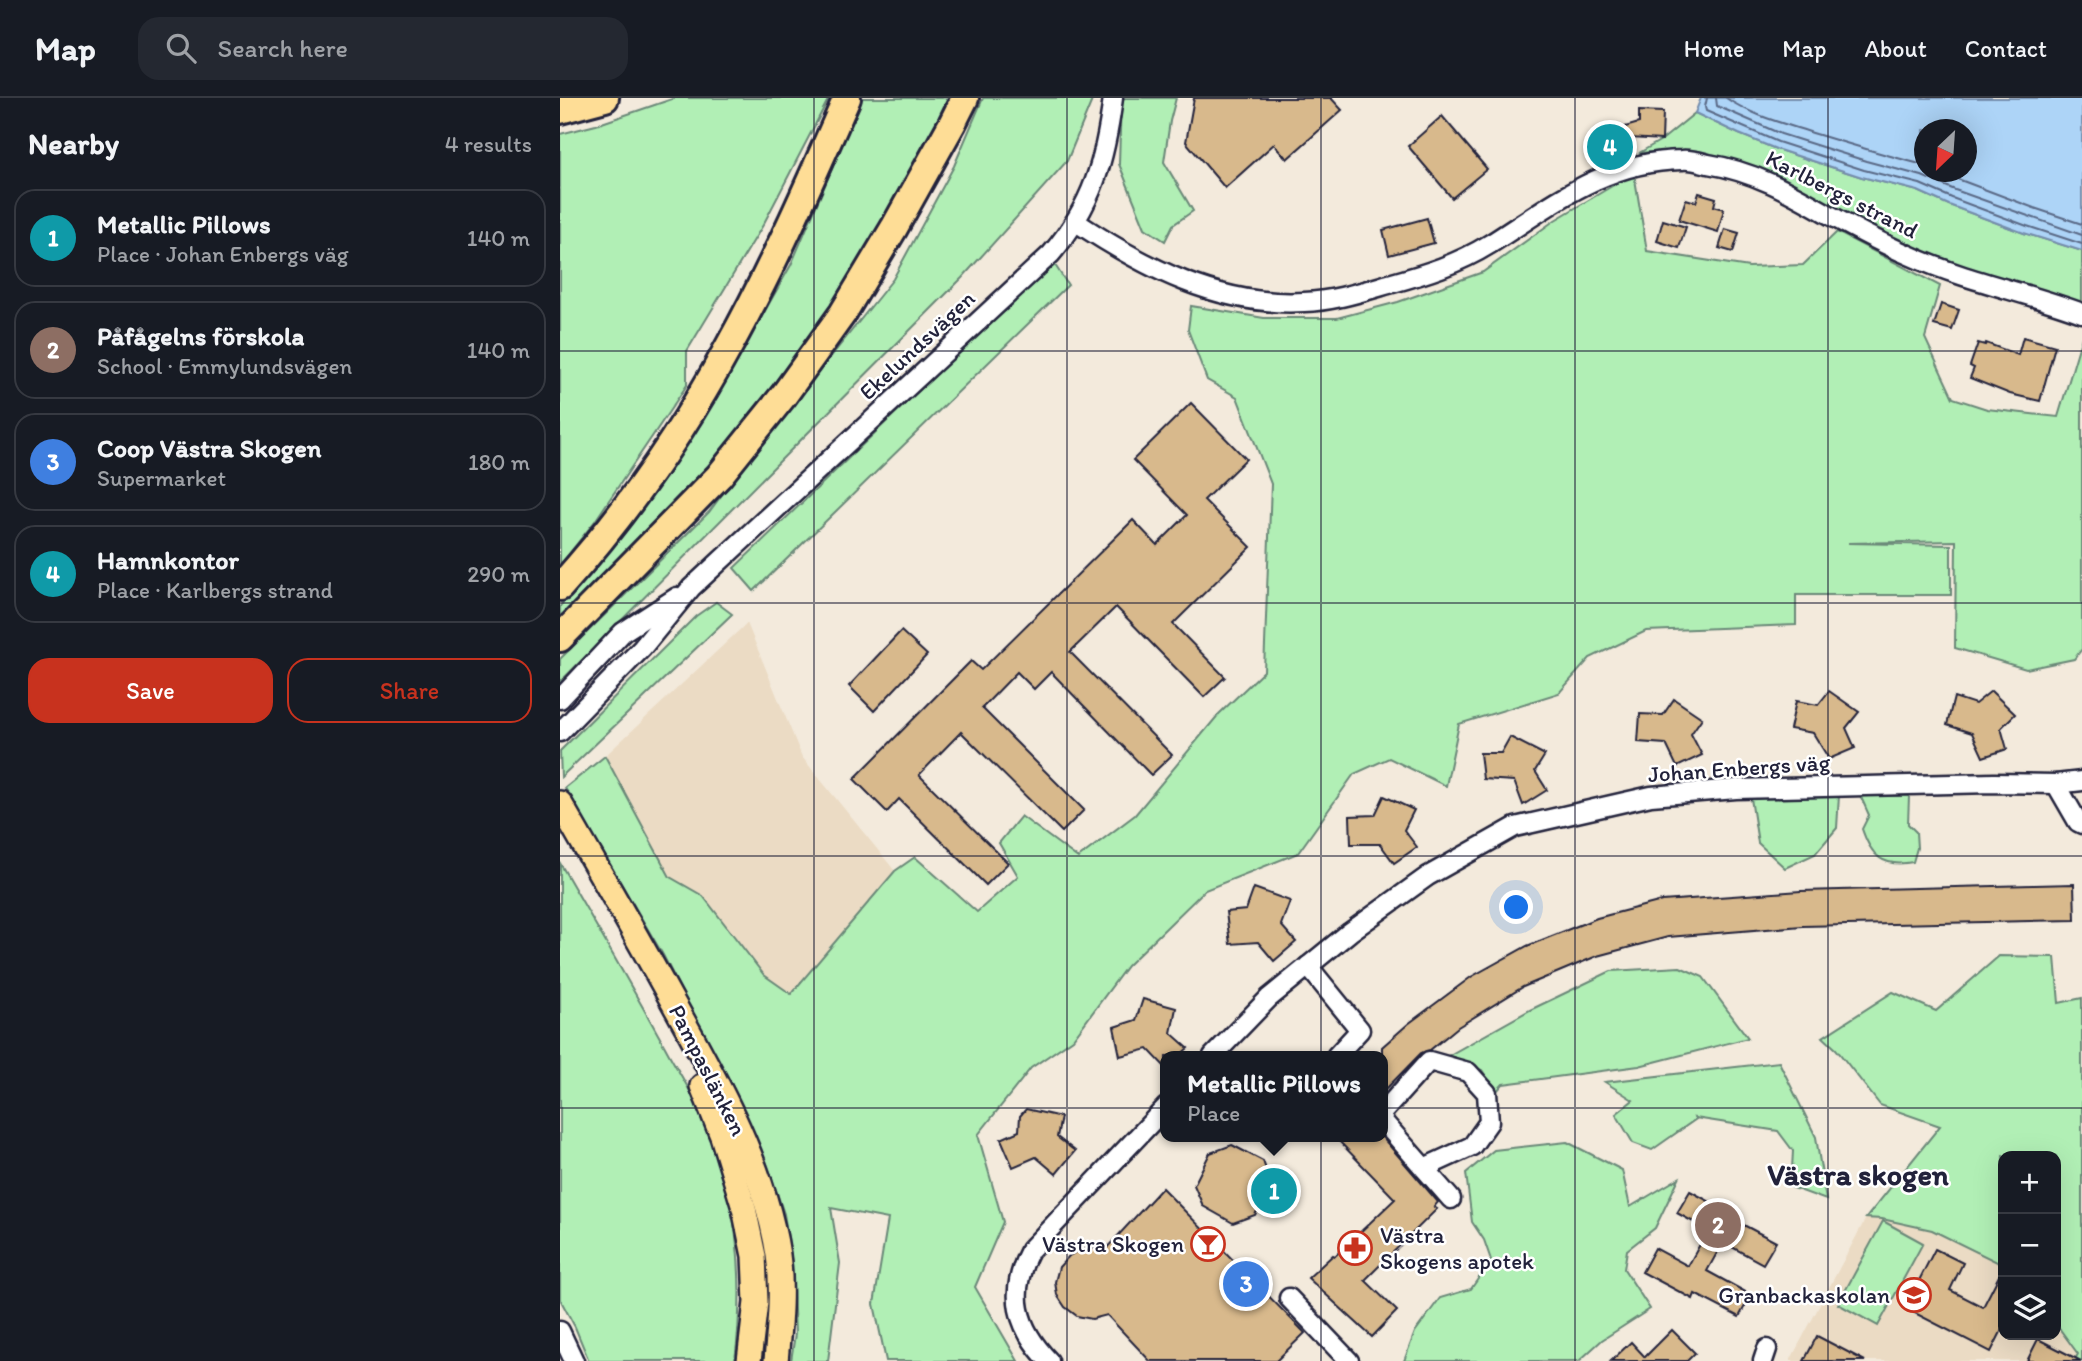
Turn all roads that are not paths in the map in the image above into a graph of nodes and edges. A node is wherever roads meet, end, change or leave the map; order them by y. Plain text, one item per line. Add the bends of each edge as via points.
1 (605, 98) edge
2 (847, 98) edge
3 (965, 98) edge
4 (1113, 98) edge
5 (560, 110) edge
6 (1076, 222) junction
7 (2082, 313) edge
8 (560, 587) edge
9 (691, 588) junction
10 (560, 639) edge
11 (560, 699) edge
12 (560, 732) edge
13 (2082, 781) edge
14 (2056, 784) junction
15 (560, 803) edge
16 (2082, 824) edge
17 (560, 833) edge
18 (1308, 966) junction
19 (645, 967) junction
20 (1218, 1051) edge
21 (1341, 1051) edge
22 (1388, 1106) edge
23 (1158, 1122) edge
24 (1388, 1127) edge
25 (1424, 1168) junction
26 (1451, 1199) dead end
27 (1289, 1298) dead end
28 (560, 1331) edge
29 (574, 1361) edge
30 (749, 1361) edge
31 (776, 1361) edge
32 (1049, 1361) edge
33 (1349, 1361) edge

1 - 5 highway
2 - 8 highway via 776,256 684,423
3 - 10 highway via 843,313 784,395 719,476
4 - 6 street, Ekelundsvägen via 1096,182
6 - 7 street, Karlbergs strand via 1127,255 1189,285 1229,296 1304,302 1354,295 1440,269 1471,256 1529,217 1616,170 1684,159 1754,175 1913,257
6 - 9 street, Ekelundsvägen via 1051,254
9 - 11 street, Ekelundsvägen via 623,632
9 - 12 street, Ekelundsvägen via 642,648
13 - 14 street, Johan Enbergs väg
14 - 16 street
14 - 18 street, Johan Enbergs väg via 1736,789 1651,796 1515,827 1428,876
15 - 19 main road, Pampaslänken
17 - 19 main road, Pampaslänken
18 - 20 street, Johan Enbergs väg
18 - 21 street via 1360,1030
19 - 30 main road, Pampaslänken via 708,1096 744,1208 754,1256 756,1302
19 - 31 main road, Pampaslänken via 713,1075 764,1190 779,1257
22 - 25 street via 1429,1061 1468,1072 1487,1093 1489,1122 1472,1146
23 - 32 street via 1030,1250 1022,1265 1017,1282 1022,1320 1034,1346
24 - 25 street
25 - 26 street
27 - 33 street
28 - 29 street

